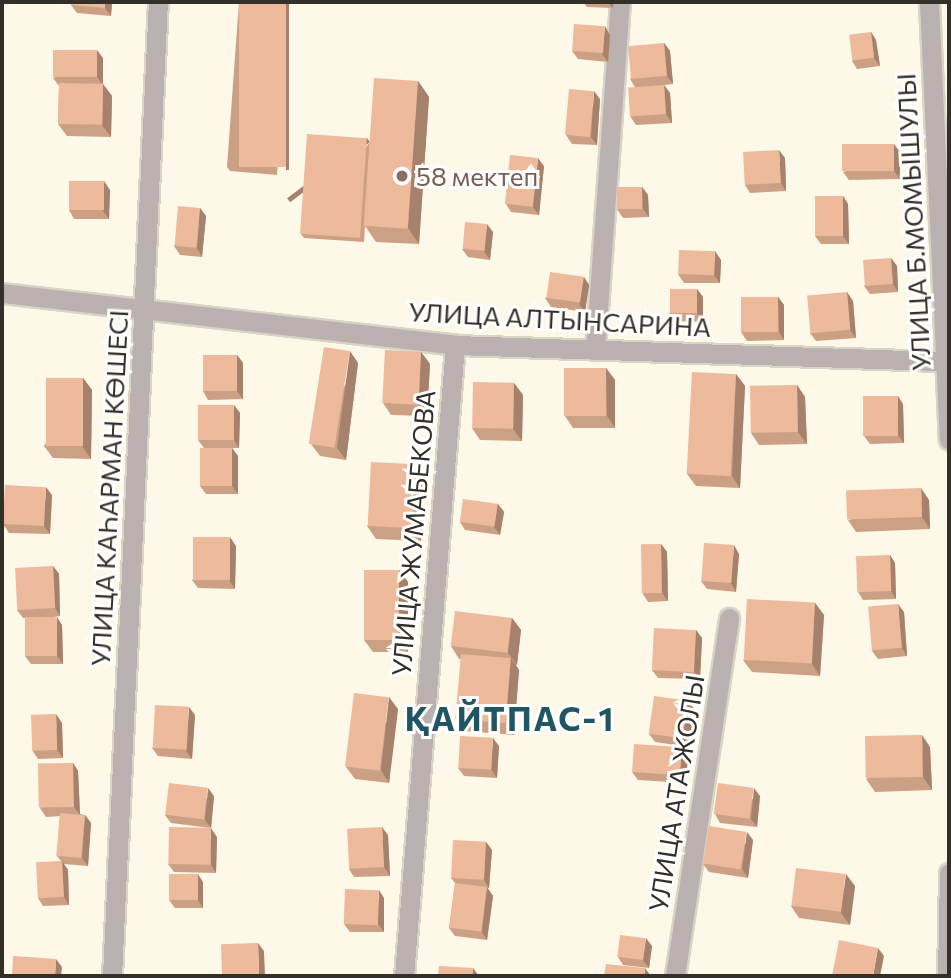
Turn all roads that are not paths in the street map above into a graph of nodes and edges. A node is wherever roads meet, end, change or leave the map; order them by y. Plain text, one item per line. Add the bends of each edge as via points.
1 (158, 2) edge
2 (620, 2) edge
3 (929, 2) edge
4 (2, 293) edge
5 (143, 306) junction
6 (456, 345) junction
7 (595, 350) junction
8 (948, 361) edge
9 (949, 440) edge
10 (729, 618) dead end
11 (949, 873) edge
12 (112, 976) edge
13 (404, 976) edge
14 (675, 976) edge
15 (947, 976) edge

1 - 5 street, УЛИЦА КАҺАРМАН КӨШЕСІ
2 - 7 street
3 - 8 street, УЛИЦА Б.МОМЫШУЛЫ
4 - 5 street, УЛИЦА АЛТЫНСАРИНА
5 - 6 street, УЛИЦА АЛТЫНСАРИНА
5 - 12 street, УЛИЦА КАҺАРМАН КӨШЕСІ
6 - 7 street, УЛИЦА АЛТЫНСАРИНА
6 - 13 street, УЛИЦА ЖУМАБЕКОВА
7 - 8 street, УЛИЦА АЛТЫНСАРИНА
8 - 9 street, УЛИЦА Б.МОМЫШУЛЫ
10 - 14 street, УЛИЦА АТА ЖОЛЫ
11 - 15 street

